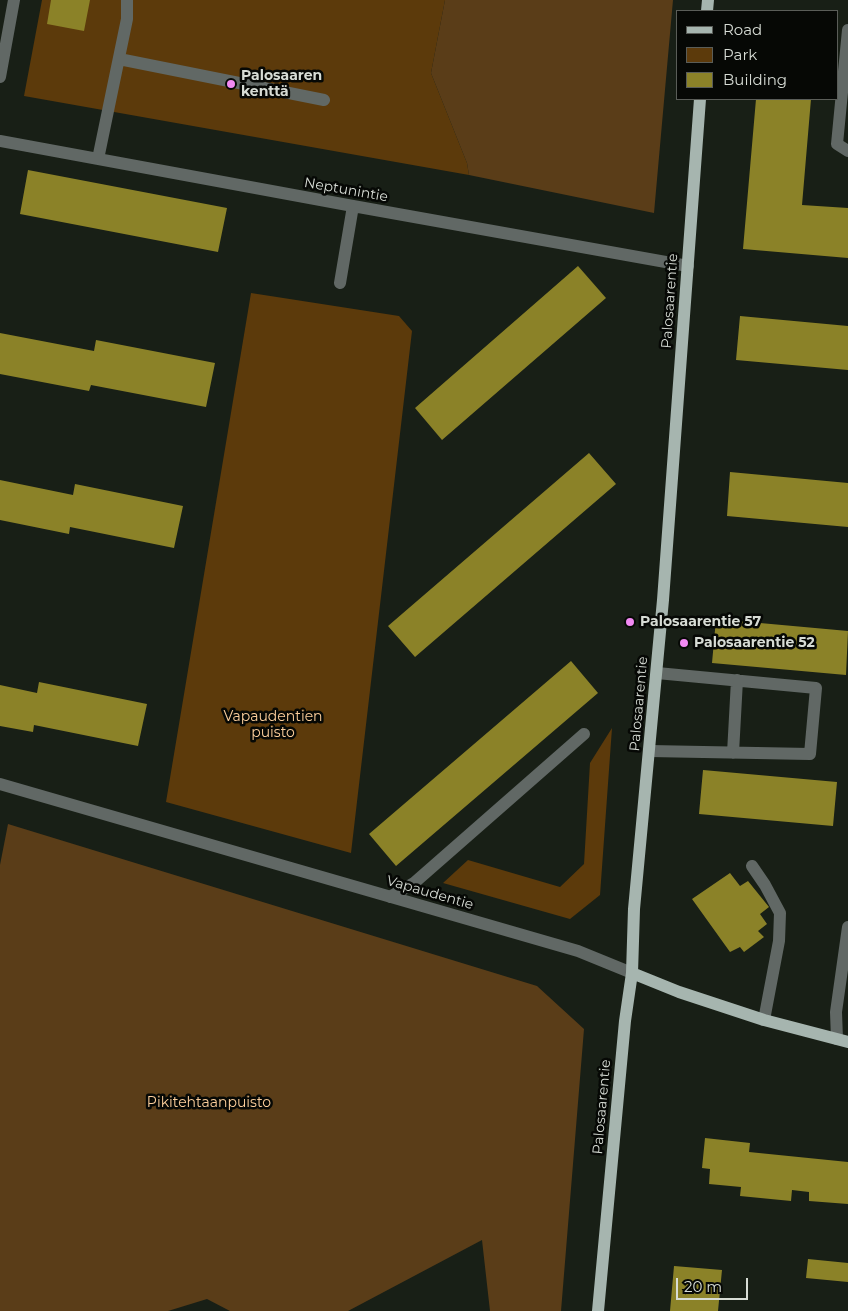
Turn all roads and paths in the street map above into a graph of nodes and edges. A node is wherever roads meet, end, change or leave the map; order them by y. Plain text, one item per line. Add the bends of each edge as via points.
1 (14, 0) edge
2 (127, 0) edge
3 (848, 30) edge
4 (119, 59) junction
5 (0, 77) edge
6 (324, 100) dead end
7 (700, 100) edge
8 (0, 141) edge
9 (848, 151) edge
10 (98, 159) junction
11 (354, 206) junction
12 (688, 266) junction
13 (340, 283) dead end
14 (657, 674) junction
15 (736, 680) junction
16 (584, 734) dead end
17 (650, 751) junction
18 (733, 753) junction
19 (0, 784) edge
20 (752, 866) dead end
21 (390, 897) junction
22 (848, 927) edge
23 (632, 973) junction
24 (764, 1020) junction
25 (842, 1041) edge
26 (598, 1311) edge

1 - 5 street
2 - 4 street via 127,19
3 - 9 street via 837,144
4 - 6 street
4 - 10 street
7 - 12 main road, Palosaarentie
8 - 10 street, Neptunintie
10 - 11 street, Neptunintie
11 - 12 street, Neptunintie
11 - 13 street
12 - 14 main road, Palosaarentie
14 - 15 street
14 - 17 main road, Palosaarentie
15 - 18 street
15 - 18 street via 816,688 810,754
16 - 21 street via 414,883
17 - 18 street
17 - 23 main road, Palosaarentie via 634,909
19 - 21 street, Vapaudentie
20 - 24 street via 780,913 779,941
21 - 23 street, Vapaudentie via 578,951
22 - 25 street via 836,1012
23 - 24 main road, Vapaudentie
23 - 26 main road, Palosaarentie
24 - 25 main road, Vapaudentie

